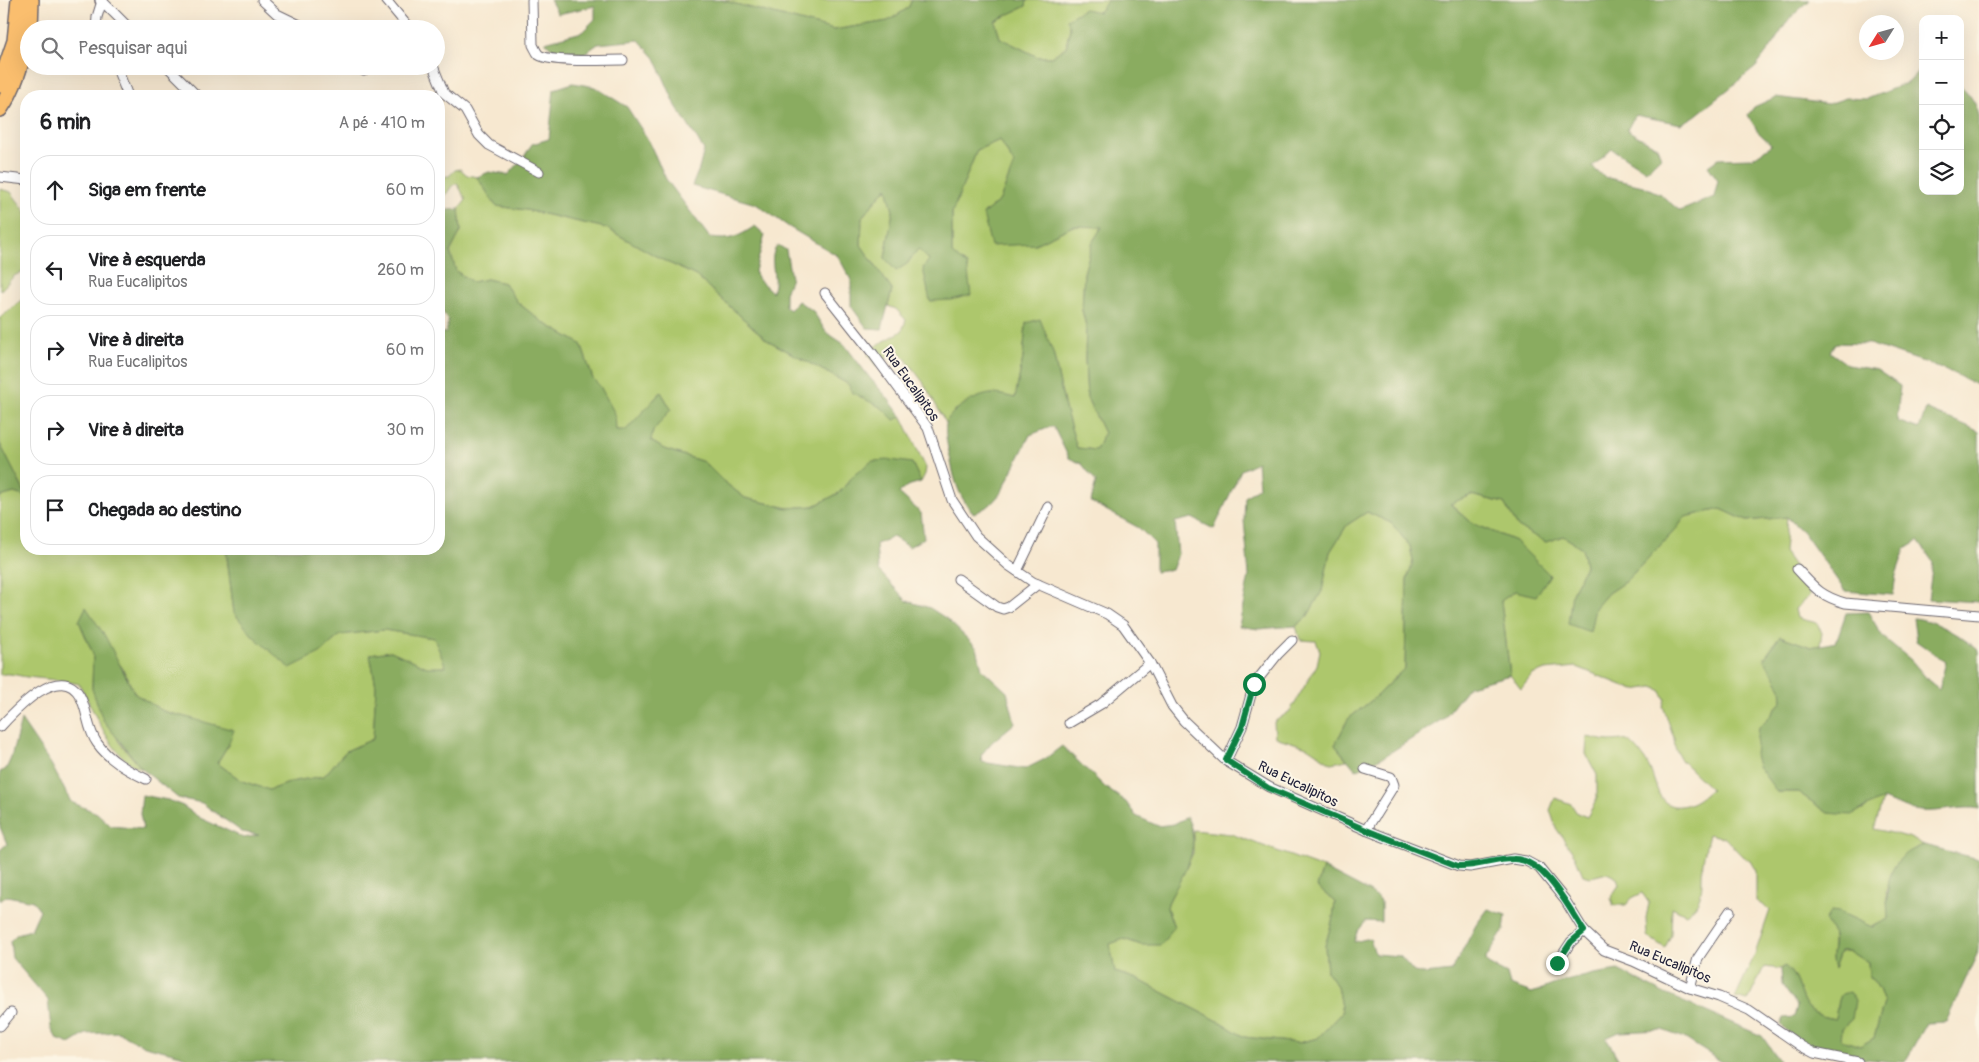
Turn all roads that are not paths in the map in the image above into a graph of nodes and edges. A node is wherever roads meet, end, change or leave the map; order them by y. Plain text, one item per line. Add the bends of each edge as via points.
1 (19, 0) edge
2 (31, 0) edge
3 (102, 0) edge
4 (262, 0) edge
5 (386, 0) edge
6 (532, 0) edge
7 (30, 20) edge
8 (96, 20) edge
9 (121, 20) edge
10 (289, 20) edge
11 (403, 20) edge
12 (623, 60) dead end
13 (20, 67) edge
14 (120, 75) edge
15 (176, 75) edge
16 (437, 75) edge
17 (0, 85) edge
18 (126, 90) edge
19 (191, 90) edge
20 (443, 90) edge
21 (445, 94) edge
22 (0, 109) edge
23 (539, 172) dead end
24 (0, 177) edge
25 (20, 179) edge
26 (825, 293) dead end
27 (1048, 507) dead end
28 (1797, 569) dead end
29 (1017, 571) junction
30 (958, 579) dead end
31 (1038, 584) junction
32 (1979, 615) edge
33 (1292, 640) dead end
34 (1150, 664) junction
35 (1070, 723) dead end
36 (0, 727) edge
37 (1226, 760) junction
38 (1365, 770) dead end
39 (146, 779) dead end
40 (1366, 830) junction
41 (1730, 911) dead end
42 (1584, 931) junction
43 (1557, 963) dead end
44 (1690, 988) junction
45 (11, 1013) dead end
46 (0, 1026) edge
47 (1858, 1062) edge

1 - 17 highway via 15,41
2 - 7 highway
3 - 8 street
3 - 9 street
4 - 10 street
5 - 11 street
6 - 12 street via 533,45 540,55 559,59
13 - 22 highway
14 - 18 street
15 - 19 street
16 - 20 street
21 - 23 street via 465,110 479,136 489,145
24 - 25 street
26 - 29 street, Rua Eucalipitos via 928,428 952,500 976,536
27 - 29 street
28 - 32 street via 1829,599
29 - 31 street, Rua Eucalipitos
30 - 31 street via 1003,608
31 - 34 street, Rua Eucalipitos via 1107,614 1123,625
33 - 37 street via 1254,684 1242,727
34 - 35 street via 1101,704
34 - 37 street, Rua Eucalipitos via 1172,706
36 - 39 street via 38,692 58,684 68,686 80,697 97,743 111,758
37 - 40 street, Rua Eucalipitos via 1268,788
38 - 40 street via 1391,777 1394,785
40 - 42 street, Rua Eucalipitos via 1458,866 1470,867 1513,859 1526,861 1539,868 1565,900
41 - 44 street via 1698,958
42 - 43 street via 1571,942
42 - 44 street, Rua Eucalipitos via 1604,950
44 - 47 street, Rua Eucalipitos via 1749,1010 1814,1053
45 - 46 street

